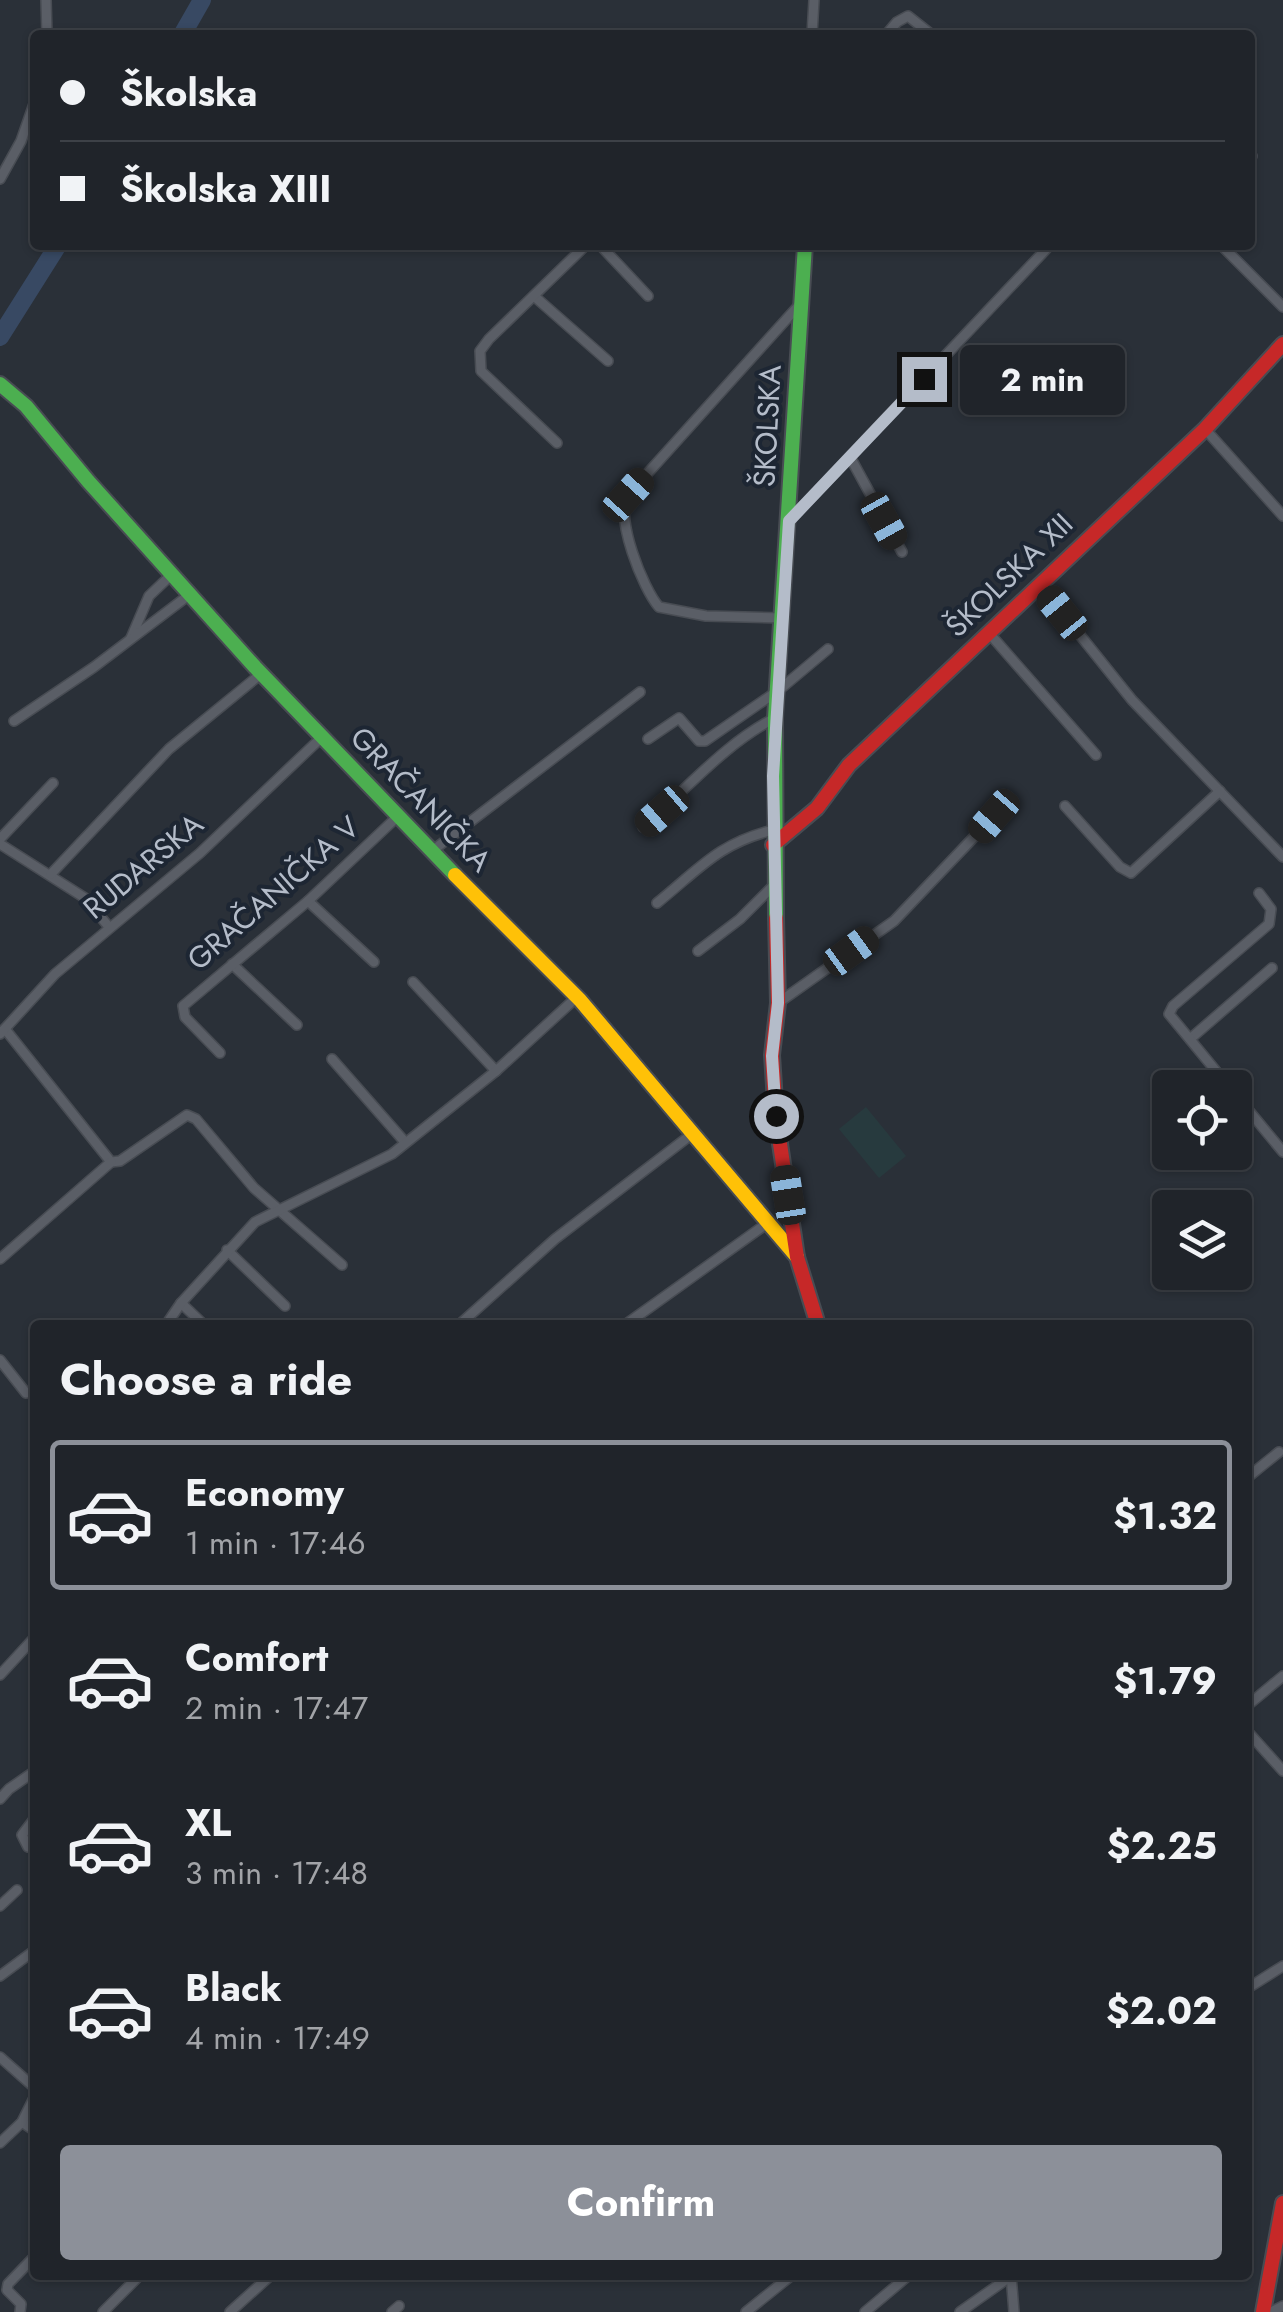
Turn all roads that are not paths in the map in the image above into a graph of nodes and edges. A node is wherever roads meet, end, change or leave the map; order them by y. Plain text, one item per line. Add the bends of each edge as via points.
1 (46, 0) edge
2 (814, 0) edge
3 (47, 30) edge
4 (812, 30) edge
5 (890, 30) edge
6 (926, 30) edge
7 (30, 115) edge
8 (0, 179) edge
9 (581, 250) edge
10 (605, 250) edge
11 (805, 250) edge
12 (1045, 250) edge
13 (1226, 250) edge
14 (534, 296) junction
15 (648, 296) dead end
16 (803, 301) junction
17 (1283, 307) edge
18 (1283, 344) edge
19 (608, 361) dead end
20 (0, 384) edge
21 (1206, 429) junction
22 (557, 443) dead end
23 (850, 457) junction
24 (1283, 516) edge
25 (789, 521) junction
26 (902, 552) dead end
27 (171, 575) junction
28 (1039, 584) junction
29 (189, 595) junction
30 (784, 618) junction
31 (989, 633) junction
32 (130, 640) junction
33 (828, 648) dead end
34 (262, 673) junction
35 (779, 690) junction
36 (640, 692) dead end
37 (775, 718) junction
38 (14, 721) dead end
39 (322, 738) junction
40 (648, 739) dead end
41 (1096, 755) dead end
42 (53, 783) dead end
43 (1220, 791) junction
44 (1064, 806) dead end
45 (994, 816) dead end
46 (397, 817) junction
47 (643, 827) dead end
48 (773, 838) junction
49 (0, 841) edge
50 (432, 851) junction
51 (1283, 857) edge
52 (51, 874) junction
53 (774, 885) junction
54 (1259, 893) dead end
55 (308, 901) junction
56 (658, 902) dead end
57 (109, 927) junction
58 (698, 951) dead end
59 (374, 962) dead end
60 (232, 964) junction
61 (1272, 968) dead end
62 (413, 982) dead end
63 (577, 997) junction
64 (778, 1003) junction
65 (297, 1025) dead end
66 (3, 1032) edge
67 (1190, 1039) junction
68 (220, 1053) dead end
69 (332, 1059) dead end
70 (1215, 1070) edge
71 (496, 1071) junction
72 (1252, 1115) edge
73 (692, 1134) junction
74 (404, 1141) junction
75 (1283, 1152) edge
76 (111, 1162) junction
77 (279, 1208) junction
78 (769, 1222) junction
79 (227, 1250) junction
80 (797, 1257) junction
81 (0, 1260) edge
82 (342, 1266) dead end
83 (181, 1303) junction
84 (285, 1306) dead end
85 (169, 1320) edge
86 (199, 1320) edge
87 (466, 1320) edge
88 (632, 1320) edge
89 (816, 1320) edge
90 (0, 1360) edge
91 (26, 1393) dead end
92 (1279, 1452) dead end
93 (1252, 1474) edge
94 (30, 1642) edge
95 (0, 1675) edge
96 (1283, 1676) edge
97 (1252, 1702) edge
98 (1252, 1736) edge
99 (1283, 1771) edge
100 (30, 1775) edge
101 (0, 1799) edge
102 (30, 1825) edge
103 (28, 1847) dead end
104 (17, 1890) dead end
105 (0, 1906) edge
106 (30, 1954) edge
107 (1283, 1966) edge
108 (0, 1976) edge
109 (1252, 1985) edge
110 (0, 2057) edge
111 (30, 2084) edge
112 (30, 2106) edge
113 (22, 2122) junction
114 (30, 2128) edge
115 (0, 2143) edge
116 (1283, 2203) edge
117 (30, 2261) edge
118 (135, 2280) edge
119 (265, 2280) edge
120 (786, 2280) edge
121 (902, 2280) edge
122 (1005, 2280) edge
123 (1011, 2280) edge
124 (1283, 2306) edge
125 (20, 2312) edge
126 (103, 2312) edge
127 (230, 2312) edge
128 (746, 2312) edge
129 (864, 2312) edge
130 (960, 2312) edge
131 (1014, 2312) edge
132 (1263, 2312) edge
133 (1271, 2312) edge

1 - 3 street
2 - 4 street
5 - 6 street via 908,16
7 - 8 street
9 - 14 street
10 - 15 street
11 - 16 street, ŠKOLSKA
12 - 23 street
13 - 17 street
14 - 19 street
14 - 22 street via 484,344 479,364
16 - 25 street, ŠKOLSKA
16 - 30 street via 622,506 632,550 659,607
18 - 21 street, ŠKOLSKA XII
20 - 27 street, GRAČANIČKA
21 - 24 street
21 - 28 street, ŠKOLSKA XII
23 - 25 street
23 - 26 street
25 - 30 street, ŠKOLSKA
27 - 29 street, GRAČANIČKA
27 - 32 street via 149,596
28 - 31 street, ŠKOLSKA XII
28 - 43 street via 1132,700
29 - 32 street
29 - 34 street, GRAČANIČKA
30 - 35 street, ŠKOLSKA
31 - 41 street
31 - 48 street, ŠKOLSKA XII via 848,764 817,808
32 - 38 street
33 - 35 street
34 - 39 street, GRAČANIČKA
34 - 52 street via 169,748
35 - 37 street, ŠKOLSKA
35 - 40 street via 702,742 680,718
36 - 50 street
37 - 47 street via 729,746
37 - 48 street, ŠKOLSKA
39 - 46 street, GRAČANIČKA
39 - 57 street, RUDARSKA via 200,853
42 - 49 street
43 - 44 street via 1131,872
43 - 51 street
45 - 64 street via 894,921
46 - 50 street, GRAČANIČKA
46 - 55 street, GRAČANIČKA V
48 - 53 street, ŠKOLSKA
48 - 56 street via 743,838 710,856
49 - 52 street
50 - 63 street, GRAČANIČKA
52 - 57 street via 85,898
53 - 58 street
53 - 64 street, ŠKOLSKA
54 - 67 street via 1271,909 1269,924 1170,1010
55 - 59 street
55 - 60 street, GRAČANIČKA V
57 - 66 street, RUDARSKA
60 - 65 street
60 - 68 street, GRAČANIČKA V via 182,1010
61 - 67 street
62 - 71 street
63 - 71 street
63 - 73 street, GRAČANIČKA
64 - 80 street, ŠKOLSKA via 772,1056 776,1116
66 - 76 street
67 - 70 street
69 - 74 street
71 - 74 street
72 - 75 street
73 - 78 street, GRAČANIČKA
73 - 87 street via 555,1239
74 - 77 street via 392,1154
76 - 77 street via 188,1115
76 - 81 street
77 - 79 street
77 - 82 street
78 - 80 street, GRAČANIČKA
78 - 88 street
79 - 83 street
79 - 84 street
80 - 89 street, ŠKOLSKA
83 - 85 street
83 - 86 street
90 - 91 street
92 - 93 street
94 - 95 street
96 - 97 street
98 - 99 street
100 - 101 street
102 - 103 street via 22,1835
104 - 105 street
106 - 108 street
107 - 109 street
110 - 111 street
112 - 113 street
113 - 114 street
113 - 115 street
116 - 132 street
117 - 125 street via 8,2284
118 - 126 street
119 - 127 street
120 - 128 street
121 - 129 street
122 - 130 street
123 - 131 street
124 - 133 street

